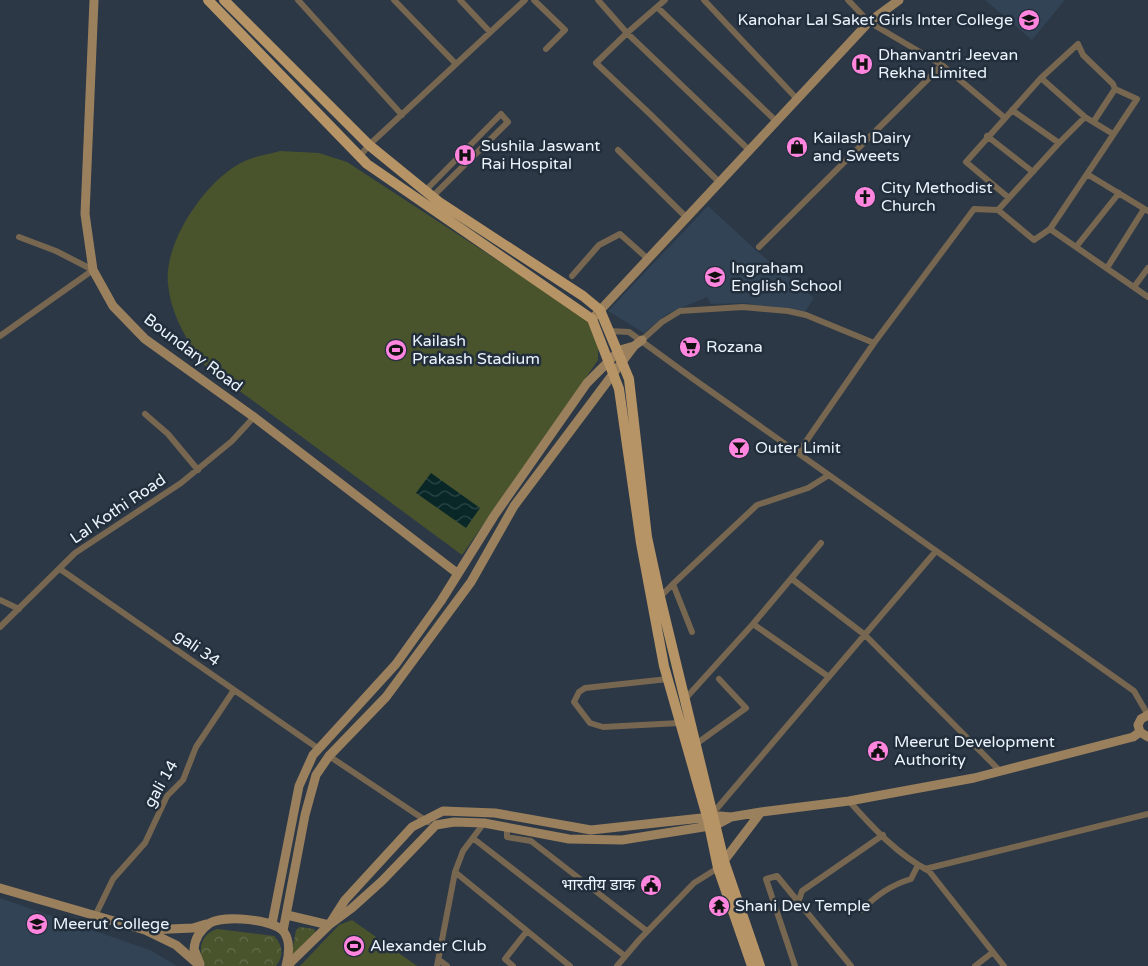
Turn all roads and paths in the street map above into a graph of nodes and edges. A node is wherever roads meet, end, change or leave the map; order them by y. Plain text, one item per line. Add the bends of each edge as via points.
1 (94, 0) edge
2 (208, 0) edge
3 (224, 0) edge
4 (298, 0) edge
5 (394, 0) edge
6 (460, 0) edge
7 (525, 0) edge
8 (534, 0) edge
9 (598, 0) edge
10 (665, 0) edge
11 (704, 0) edge
12 (848, 0) edge
13 (899, 0) edge
14 (657, 7) junction
15 (216, 8) junction
16 (869, 22) junction
17 (490, 32) junction
18 (627, 33) junction
19 (546, 49) dead end
20 (456, 64) junction
21 (942, 65) junction
22 (1041, 78) junction
23 (1115, 89) junction
24 (797, 99) junction
25 (1012, 110) junction
26 (402, 115) junction
27 (1085, 117) junction
28 (1005, 118) junction
29 (1094, 121) junction
30 (776, 122) junction
31 (1113, 134) junction
32 (987, 136) junction
33 (1059, 143) junction
34 (369, 145) junction
35 (618, 150) dead end
36 (749, 150) junction
37 (360, 156) junction
38 (1033, 172) junction
39 (1088, 174) junction
40 (719, 182) junction
41 (1118, 193) junction
42 (429, 194) junction
43 (1009, 198) junction
44 (426, 205) junction
45 (998, 210) junction
46 (1146, 210) edge
47 (686, 217) junction
48 (1050, 229) junction
49 (19, 237) dead end
50 (759, 247) dead end
51 (1076, 247) junction
52 (648, 258) junction
53 (535, 265) junction
54 (1107, 268) junction
55 (1148, 268) edge
56 (93, 270) junction
57 (529, 275) junction
58 (572, 276) dead end
59 (1134, 287) junction
60 (1148, 297) edge
61 (600, 310) junction
62 (592, 319) junction
63 (609, 331) junction
64 (0, 336) edge
65 (642, 340) junction
66 (874, 343) junction
67 (634, 346) junction
68 (618, 352) junction
69 (608, 362) junction
70 (623, 363) junction
71 (614, 375) junction
72 (145, 414) dead end
73 (254, 417) junction
74 (798, 453) junction
75 (198, 470) junction
76 (830, 475) junction
77 (821, 543) dead end
78 (936, 551) junction
79 (60, 569) junction
80 (457, 572) junction
81 (792, 579) junction
82 (673, 584) junction
83 (660, 597) junction
84 (0, 600) edge
85 (19, 609) junction
86 (753, 624) junction
87 (0, 627) edge
88 (692, 632) dead end
89 (865, 634) junction
90 (829, 678) junction
91 (668, 679) junction
92 (719, 679) dead end
93 (234, 690) junction
94 (685, 699) junction
95 (1148, 715) edge
96 (680, 723) junction
97 (1146, 737) edge
98 (696, 744) junction
99 (319, 749) junction
100 (329, 756) junction
101 (1000, 771) junction
102 (850, 801) junction
103 (761, 812) junction
104 (1148, 814) edge
105 (425, 820) junction
106 (712, 820) junction
107 (484, 823) junction
108 (435, 826) junction
109 (507, 827) junction
110 (882, 835) junction
111 (474, 839) junction
112 (721, 865) junction
113 (918, 865) junction
114 (925, 869) junction
115 (456, 872) junction
116 (0, 888) edge
117 (799, 900) junction
118 (862, 910) dead end
119 (286, 915) junction
120 (94, 916) junction
121 (211, 923) junction
122 (272, 924) junction
123 (330, 925) junction
124 (145, 930) junction
125 (284, 931) junction
126 (528, 931) junction
127 (647, 931) junction
128 (993, 952) junction
129 (625, 956) junction
130 (438, 963) edge
131 (200, 966) edge
132 (287, 966) edge
133 (447, 966) edge
134 (513, 966) edge
135 (570, 966) edge
136 (617, 966) edge
137 (752, 966) edge
138 (760, 966) edge
139 (795, 966) edge
140 (851, 966) edge
141 (975, 966) edge
142 (1004, 966) edge

1 - 56 street, Boundary Road via 85,214
2 - 15 main road
3 - 15 street
3 - 34 main road
4 - 26 street
5 - 20 street
6 - 17 street
7 - 17 street
8 - 19 street via 565,30
9 - 18 street
10 - 14 street
11 - 24 street
12 - 16 street
13 - 16 street
14 - 18 street
14 - 30 street
15 - 37 main road
16 - 21 street
16 - 24 street
17 - 20 street
18 - 36 street
18 - 40 street via 596,63
20 - 26 street
21 - 28 street
21 - 50 street
22 - 23 street via 1078,44 1083,55
22 - 25 street
22 - 27 street
23 - 29 street
23 - 31 street via 1138,98
24 - 30 street
25 - 28 street
25 - 33 street
26 - 34 street
27 - 29 street
27 - 33 street
28 - 32 street
29 - 31 street
30 - 36 street
31 - 39 street
32 - 38 street
32 - 43 street via 966,162
33 - 38 street
34 - 37 street
34 - 42 main road
35 - 47 street
36 - 40 street
37 - 44 main road
38 - 43 street
39 - 41 street
39 - 48 street
40 - 47 street
41 - 46 street
41 - 51 street
42 - 42 street via 501,114 508,122
42 - 44 street
42 - 53 main road
43 - 45 street
44 - 57 main road
45 - 48 street via 1034,240
45 - 66 street via 974,209
46 - 54 street
47 - 52 street
48 - 51 street
49 - 56 street via 56,250
51 - 54 street
52 - 58 street via 620,234 599,245
52 - 61 street
53 - 57 main road
53 - 61 main road
54 - 59 street
55 - 59 street
56 - 64 street
56 - 73 street, Boundary Road via 113,306 145,340
57 - 62 main road
59 - 60 street
61 - 62 street
61 - 63 main road
62 - 69 main road
63 - 65 street via 629,332
63 - 68 main road
65 - 66 street via 680,311 743,306 806,315
65 - 67 street
65 - 74 street
66 - 74 street
67 - 68 street
67 - 70 street
68 - 69 street
68 - 70 main road
69 - 71 main road
69 - 80 street via 587,383
70 - 71 street
70 - 83 main road via 629,379 647,537
71 - 91 main road via 619,390 641,544
71 - 100 street via 514,506 471,582 386,697
72 - 75 street via 168,434
73 - 75 street, Lal Kothi Road
73 - 80 street, Boundary Road
74 - 76 street
75 - 79 street, Lal Kothi Road via 75,553
76 - 78 street
76 - 82 street via 808,488 757,504
77 - 81 street
78 - 89 street
78 - 95 street via 1134,691
79 - 85 street, Lal Kothi Road
79 - 93 street, gali 34
80 - 99 street via 441,601 396,664
81 - 86 street
81 - 89 street
82 - 83 street
82 - 88 street
83 - 94 main road
84 - 85 street
85 - 87 street, Lal Kothi Road
86 - 90 street
86 - 94 street
89 - 90 street
89 - 101 street
90 - 106 street
91 - 96 main road
91 - 96 street via 585,688 574,702 590,723 603,728
92 - 98 street via 746,708
93 - 99 street, gali 34
93 - 120 street, gali 14 via 196,747 182,780 168,796 145,843 113,879
94 - 98 main road
95 - 97 street via 1139,722
96 - 106 main road
97 - 101 street via 1133,737
98 - 106 main road
99 - 122 street via 313,754 299,786
100 - 105 street
100 - 119 street via 316,775 305,815
101 - 102 street
102 - 103 street
102 - 110 street
103 - 106 street
103 - 112 street
104 - 114 street
105 - 106 street via 444,811 470,811 591,830
105 - 108 street
105 - 123 street via 412,827 345,900
106 - 109 street via 622,840 569,838
106 - 112 main road
107 - 108 street via 454,822
107 - 109 street
107 - 111 street
108 - 123 street via 352,908
109 - 127 street via 507,838 531,841
110 - 113 street
110 - 117 street via 802,891
111 - 115 street via 463,851
111 - 129 street
112 - 127 street via 694,883
112 - 137 main road
112 - 138 main road
113 - 114 street
113 - 118 street via 911,879 874,897
114 - 128 street
115 - 126 street
115 - 130 street
116 - 120 street
117 - 139 street via 777,876 766,879
117 - 140 street
119 - 123 street
119 - 125 street
120 - 124 street
121 - 122 street via 235,920
121 - 124 street via 193,928
121 - 131 street via 201,930 195,942
122 - 125 street
123 - 132 street
124 - 131 street via 176,945
125 - 132 street via 289,948
126 - 134 street via 505,959
126 - 135 street
127 - 129 street
128 - 141 street
128 - 142 street
129 - 136 street
130 - 133 street

